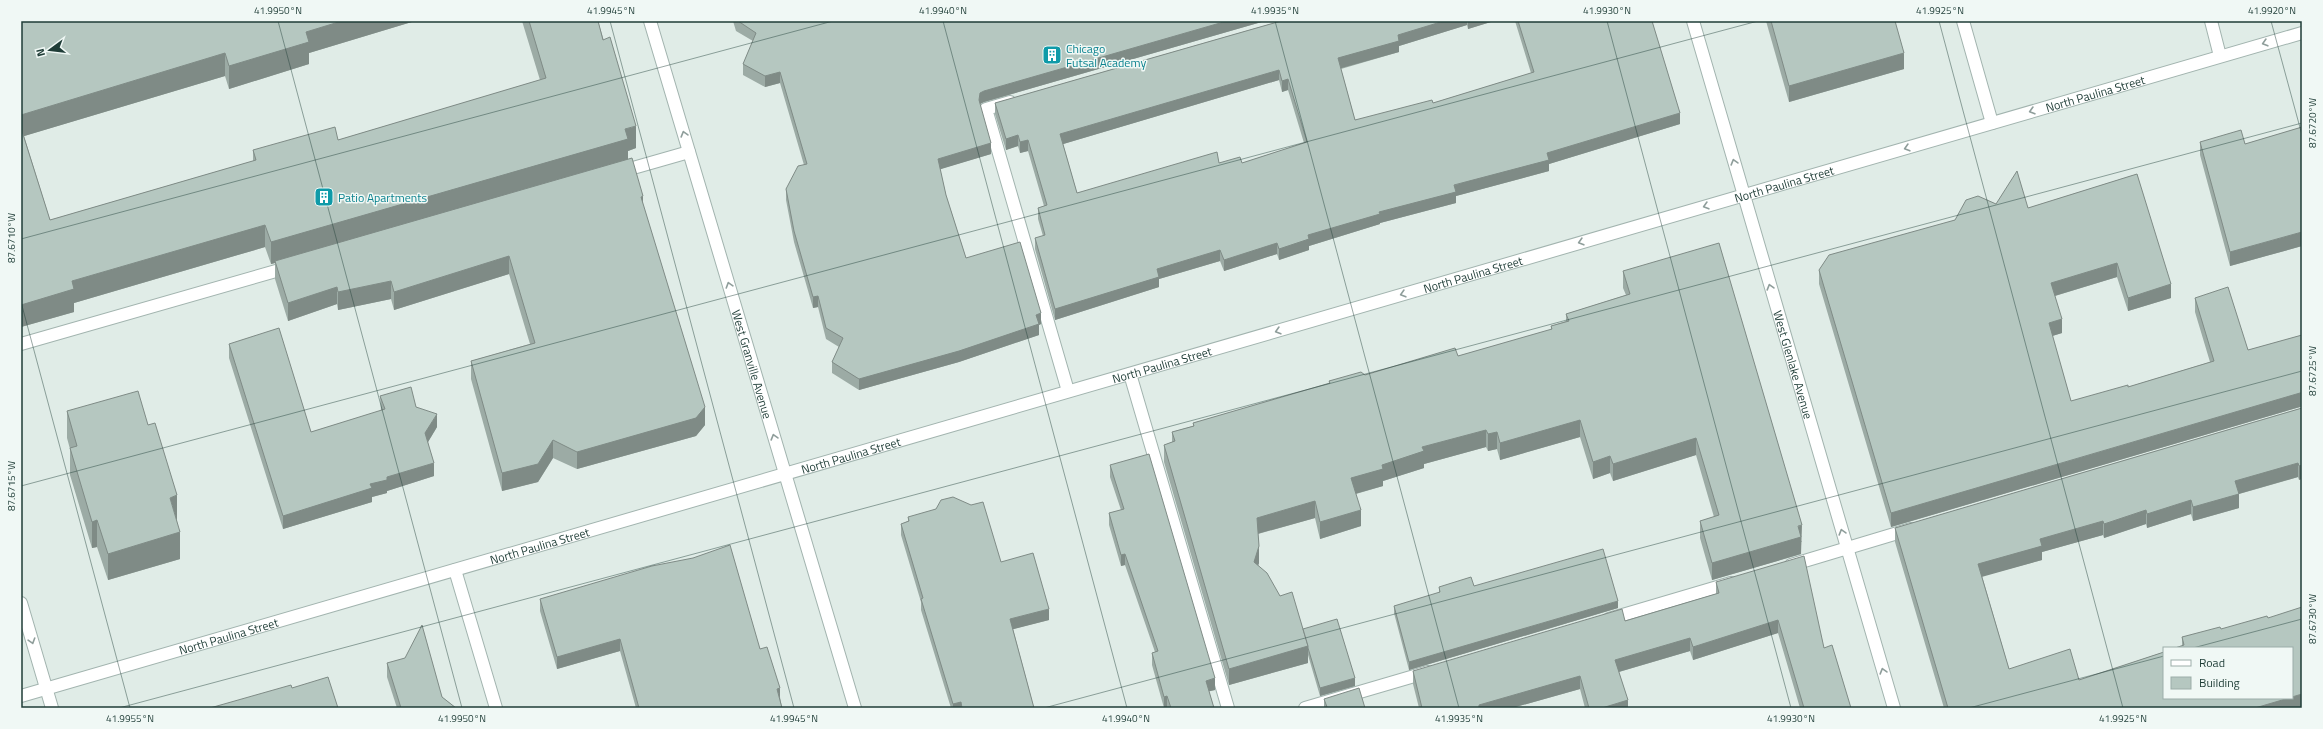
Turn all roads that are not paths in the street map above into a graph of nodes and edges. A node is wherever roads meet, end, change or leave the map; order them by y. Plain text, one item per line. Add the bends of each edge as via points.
1 (650, 21) edge
2 (1693, 21) edge
3 (1963, 21) edge
4 (2211, 21) edge
5 (2302, 32) edge
6 (2220, 56) junction
7 (1024, 98) edge
8 (1992, 123) junction
9 (689, 152) junction
10 (604, 176) edge
11 (1743, 195) junction
12 (305, 262) edge
13 (21, 344) edge
14 (1130, 374) junction
15 (1068, 391) junction
16 (785, 474) junction
17 (1920, 527) edge
18 (1847, 548) junction
19 (1780, 568) edge
20 (455, 570) junction
21 (1742, 580) edge
22 (21, 603) edge
23 (1596, 622) edge
24 (1443, 667) edge
25 (46, 689) junction
26 (21, 696) edge
27 (52, 708) edge
28 (496, 708) edge
29 (855, 708) edge
30 (1228, 708) edge
31 (1305, 708) edge
32 (1894, 708) edge

9 -> 1 street, West Granville Avenue
11 -> 2 street, West Glenlake Avenue
3 - 8 street
4 - 6 street
5 -> 6 street, North Paulina Street
6 -> 8 street, North Paulina Street
7 - 15 street via 986,109
8 -> 11 street, North Paulina Street
9 - 10 street
16 -> 9 street, West Granville Avenue
11 -> 14 street, North Paulina Street
18 -> 11 street, West Glenlake Avenue
12 - 13 street
14 - 15 street, North Paulina Street
14 - 30 street
15 - 16 street, North Paulina Street
16 - 20 street, North Paulina Street
16 - 29 street, West Granville Avenue
17 - 18 street
18 - 19 street
32 -> 18 street, West Glenlake Avenue
20 - 25 street, North Paulina Street
20 - 28 street
21 - 23 street
22 -> 25 street
24 - 31 street
25 - 26 street, North Paulina Street
25 - 27 street

